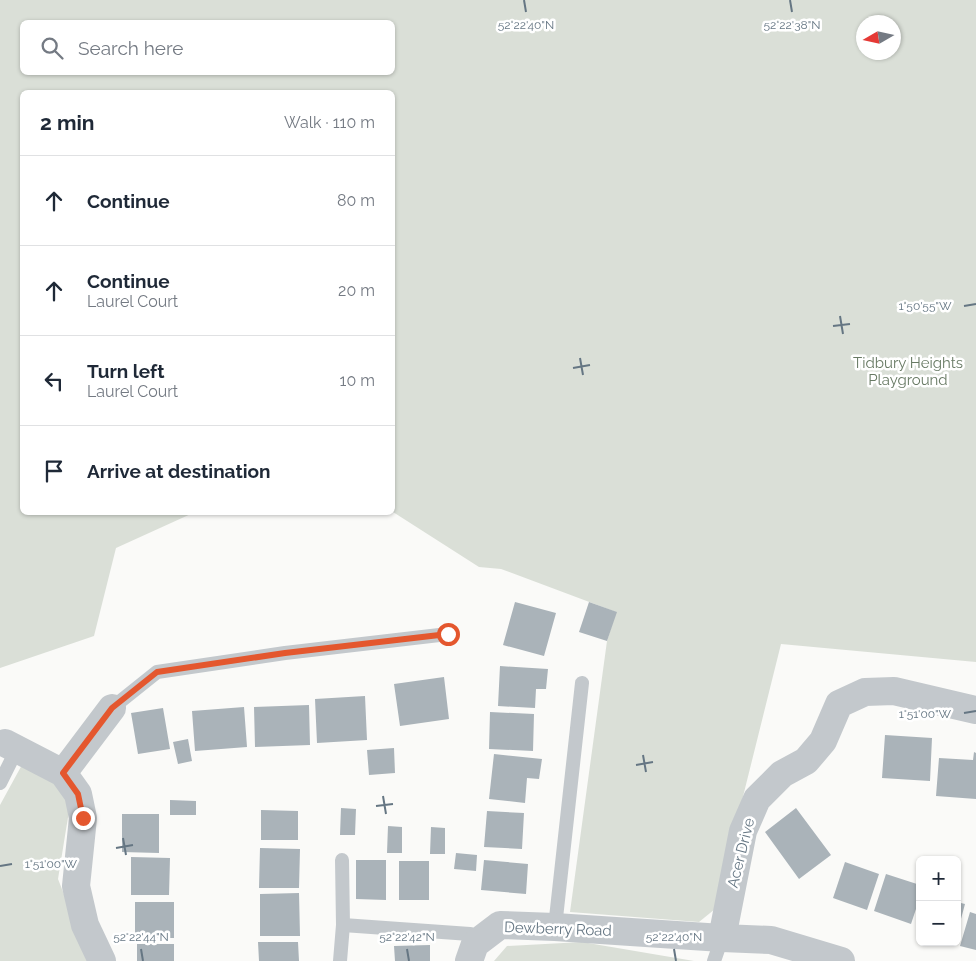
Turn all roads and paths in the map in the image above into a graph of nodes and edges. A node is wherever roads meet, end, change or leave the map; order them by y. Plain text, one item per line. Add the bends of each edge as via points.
1 (448, 634) dead end
2 (582, 683) dead end
3 (112, 708) joint
4 (976, 710) edge
5 (7, 745) edge
6 (63, 773) junction
7 (0, 783) edge
8 (342, 860) dead end
9 (343, 926) junction
10 (555, 927) junction
11 (718, 950) edge
12 (472, 953) edge
13 (102, 961) edge
14 (340, 961) edge
15 (841, 961) edge

1 - 3 lane via 157,672
2 - 10 lane
3 - 6 street
4 - 11 street, Acer Drive via 894,690 865,692 839,704 823,741 806,762 782,774 757,800 743,831
5 - 6 street
5 - 7 lane
6 - 13 street via 78,794 83,818 76,886 79,904
8 - 9 lane
9 - 12 lane via 470,934
9 - 14 lane
10 - 11 street, Dewberry Road
10 - 12 street, Dewberry Road via 500,925
11 - 15 street, Dewberry Road via 771,940

